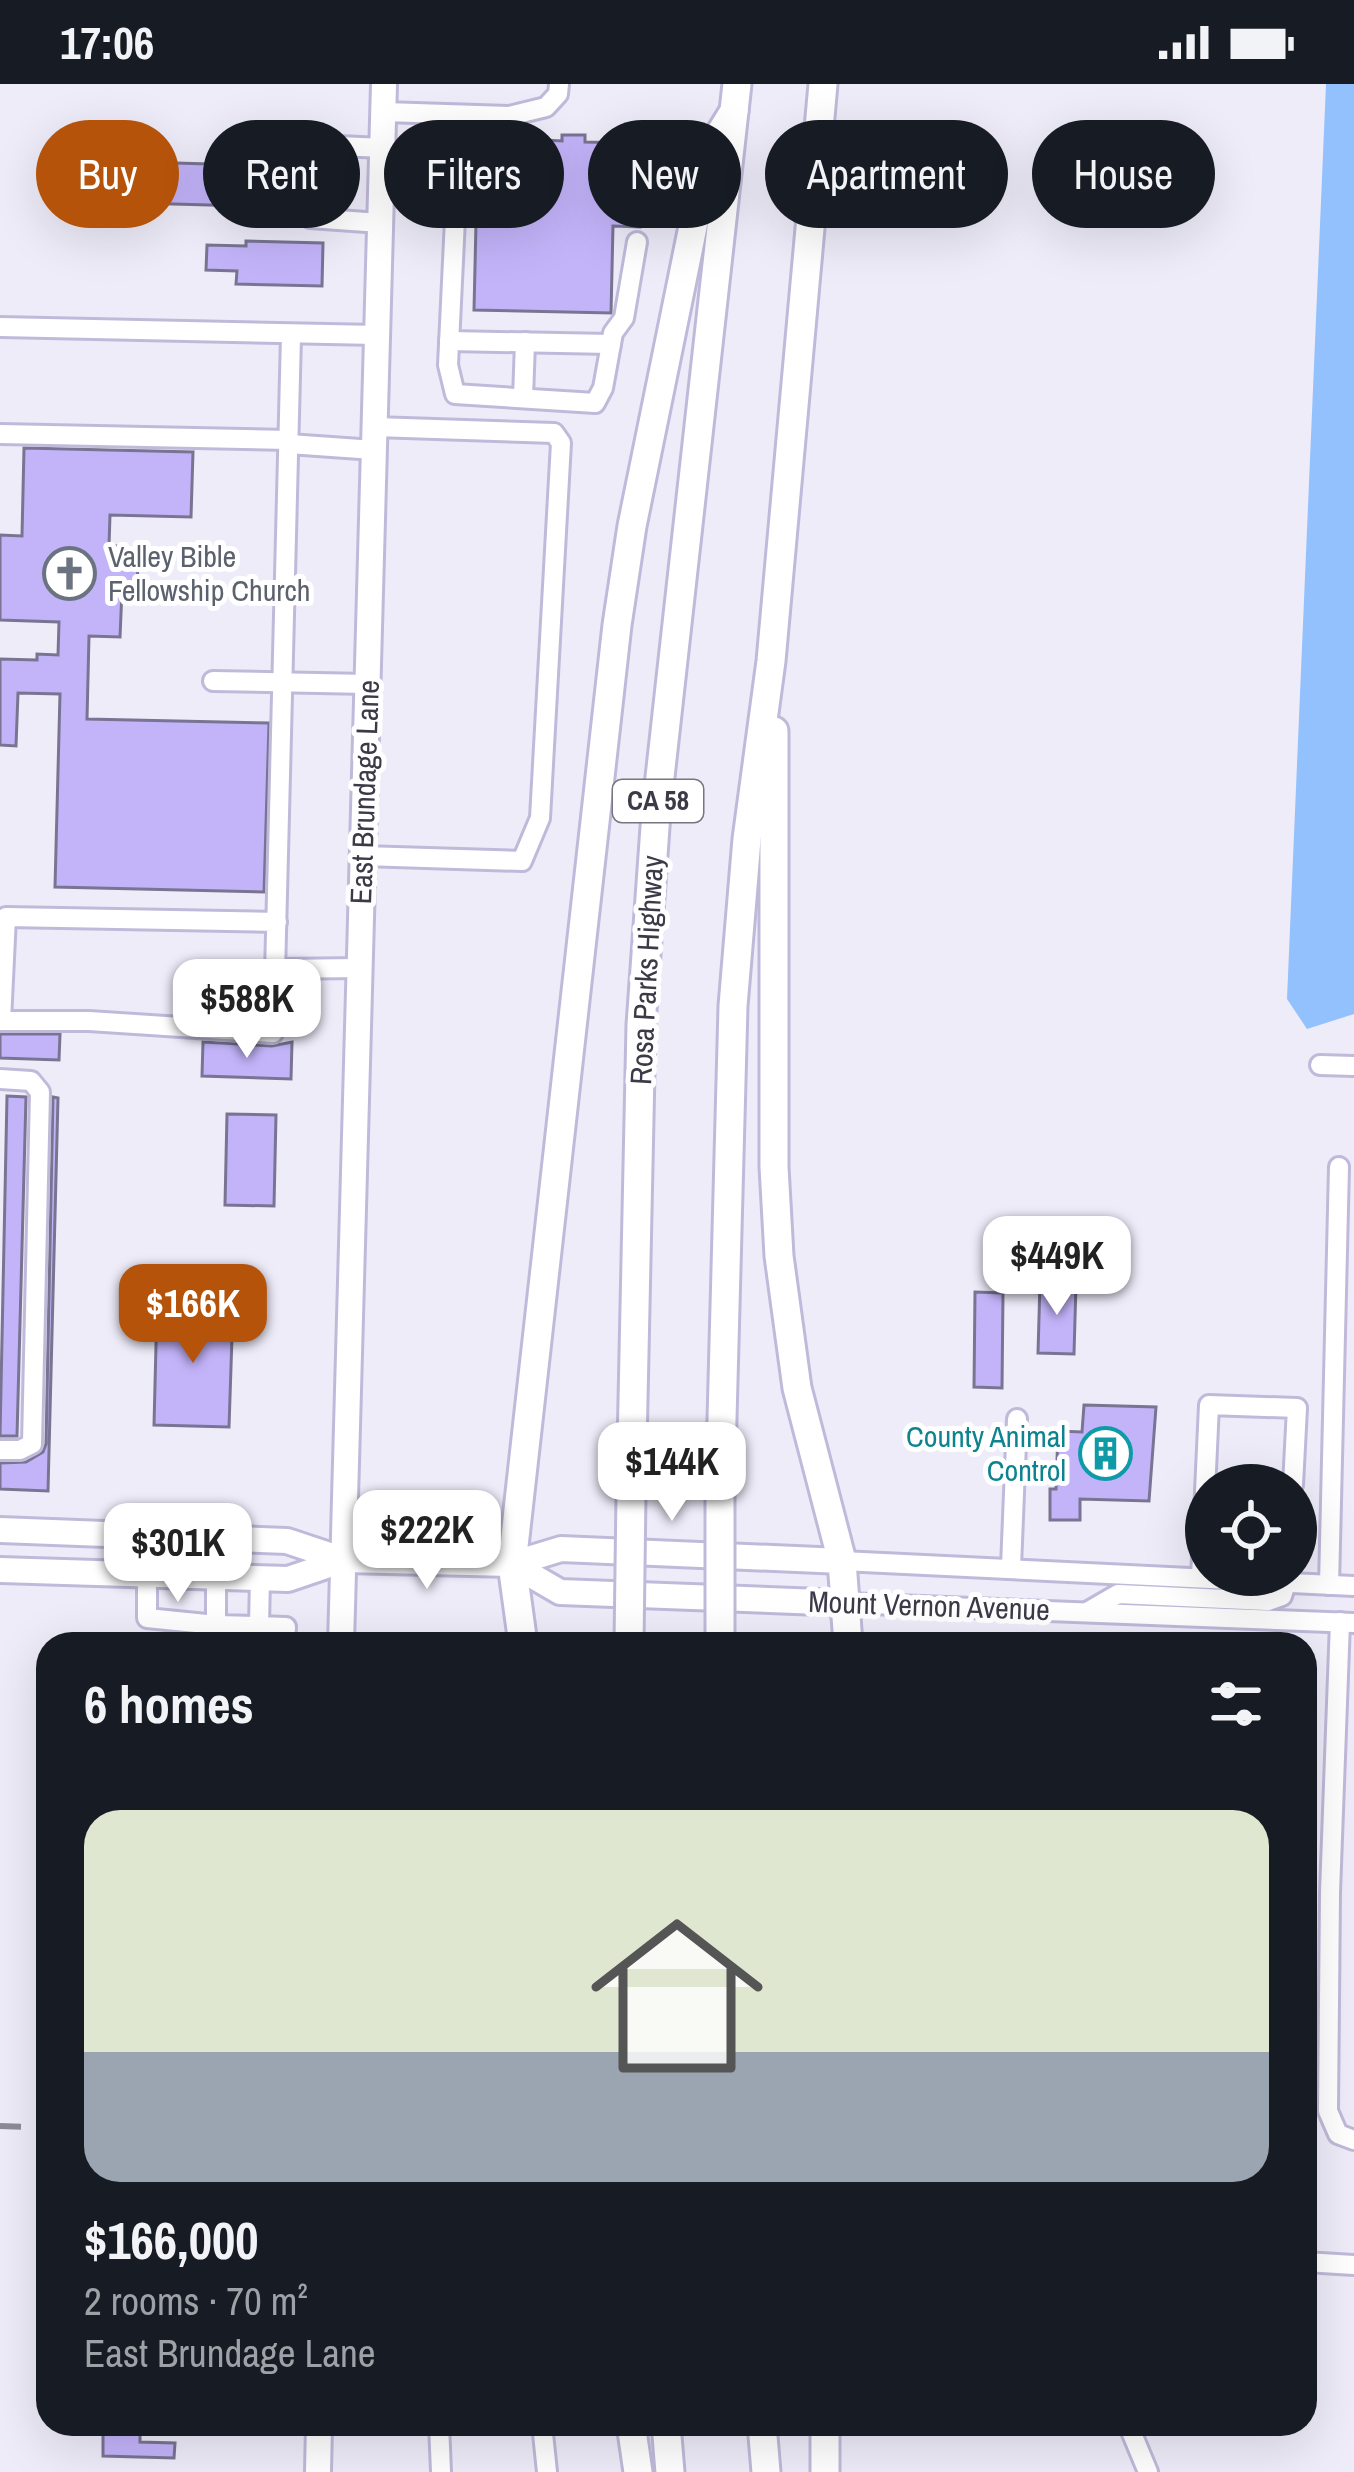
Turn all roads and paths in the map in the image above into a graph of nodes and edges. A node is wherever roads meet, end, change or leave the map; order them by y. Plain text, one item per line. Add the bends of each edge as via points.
1 (384, 84) edge
2 (559, 84) edge
3 (823, 84) edge
4 (736, 98) edge
5 (383, 112) junction
6 (460, 115) junction
7 (382, 148) junction
8 (380, 224) junction
9 (638, 242) dead end
10 (0, 327) edge
11 (377, 335) junction
12 (291, 336) junction
13 (449, 340) junction
14 (525, 342) junction
15 (611, 344) junction
16 (523, 398) junction
17 (0, 434) edge
18 (374, 438) junction
19 (289, 442) junction
20 (771, 661) junction
21 (213, 681) dead end
22 (285, 682) junction
23 (368, 684) junction
24 (363, 856) junction
25 (277, 922) junction
26 (359, 968) junction
27 (275, 969) junction
28 (1320, 1065) dead end
29 (1354, 1066) edge
30 (0, 1078) edge
31 (1339, 1168) dead end
32 (1017, 1419) dead end
33 (0, 1450) edge
34 (1207, 1464) edge
35 (1294, 1464) edge
36 (0, 1530) edge
37 (344, 1560) junction
38 (842, 1561) junction
39 (512, 1564) junction
40 (1011, 1568) junction
41 (0, 1570) edge
42 (147, 1574) junction
43 (216, 1576) junction
44 (1185, 1577) edge
45 (260, 1578) junction
46 (1317, 1583) edge
47 (1329, 1585) junction
48 (1354, 1586) edge
49 (1282, 1596) edge
50 (846, 1603) junction
51 (1087, 1612) junction
52 (1347, 1622) edge
53 (225, 1631) edge
54 (258, 1632) edge
55 (341, 1632) edge
56 (521, 1632) edge
57 (628, 1632) edge
58 (720, 1632) edge
59 (847, 1632) edge
60 (1344, 1745) edge
61 (1354, 2140) edge
62 (1317, 2263) edge
63 (1354, 2265) edge
64 (320, 2436) edge
65 (440, 2436) edge
66 (543, 2436) edge
67 (634, 2436) edge
68 (667, 2436) edge
69 (764, 2436) edge
70 (825, 2436) edge
71 (1133, 2436) edge
72 (318, 2472) edge
73 (441, 2472) edge
74 (547, 2472) edge
75 (638, 2472) edge
76 (670, 2472) edge
77 (766, 2472) edge
78 (825, 2472) edge
79 (1148, 2472) edge

1 - 5 main road, East Brundage Lane
2 - 6 street via 546,107
3 - 20 highway
4 - 39 highway via 708,153 620,605
4 - 57 highway, Rosa Parks Highway / CA 58, bridge via 686,516 641,1025
5 - 6 street
5 - 7 main road, East Brundage Lane
6 - 13 street
7 - 8 main road, East Brundage Lane
7 - 8 street via 317,145 296,156 294,209 310,218
8 - 11 main road, East Brundage Lane
9 - 15 street
10 - 12 street
11 - 12 street
11 - 18 main road, East Brundage Lane
12 - 19 street
13 - 14 street
13 - 16 street via 455,394
14 - 15 street
14 - 16 street
15 - 16 street via 595,403
17 - 19 street
18 - 19 street
18 - 23 main road, East Brundage Lane
18 - 24 street via 554,433 561,443 540,818 522,861
19 - 22 street
20 - 38 highway via 779,1256 797,1388
20 - 58 highway, bridge via 733,1006
21 - 22 street
22 - 23 street
22 - 25 street
23 - 24 main road, East Brundage Lane
24 - 26 main road, East Brundage Lane
25 - 27 street
25 - 27 street via 6,916 1,1021 273,1034
26 - 27 street
26 - 37 main road, East Brundage Lane
28 - 29 street
30 - 33 street via 31,1081 40,1092 32,1444
31 - 47 street
32 - 40 street
34 - 35 street via 1209,1405 1297,1408
36 - 37 main road, Mount Vernon Avenue via 287,1541
37 - 39 main road, Mount Vernon Avenue
37 - 45 main road, Mount Vernon Avenue via 287,1579
37 - 55 main road, East Brundage Lane
38 - 39 main road, Mount Vernon Avenue via 561,1550
38 - 40 street, Mount Vernon Avenue
38 - 50 highway
39 - 50 main road, Mount Vernon Avenue via 560,1592
39 - 56 highway
40 - 44 street, Mount Vernon Avenue
41 - 42 main road, Mount Vernon Avenue
42 - 43 main road, Mount Vernon Avenue
42 - 53 street via 147,1618
43 - 45 main road, Mount Vernon Avenue
43 - 53 street
45 - 54 street
46 - 47 street, Mount Vernon Avenue
47 - 48 street, Mount Vernon Avenue
49 - 51 street via 1118,1594
50 - 51 street, Mount Vernon Avenue
50 - 59 highway
51 - 52 street, Mount Vernon Avenue
52 - 60 street
60 - 61 street via 1328,2111 1338,2134
62 - 63 street
64 - 72 main road
65 - 73 street
66 - 74 street
67 - 75 highway
68 - 76 highway
69 - 77 highway
70 - 78 highway
71 - 79 street

